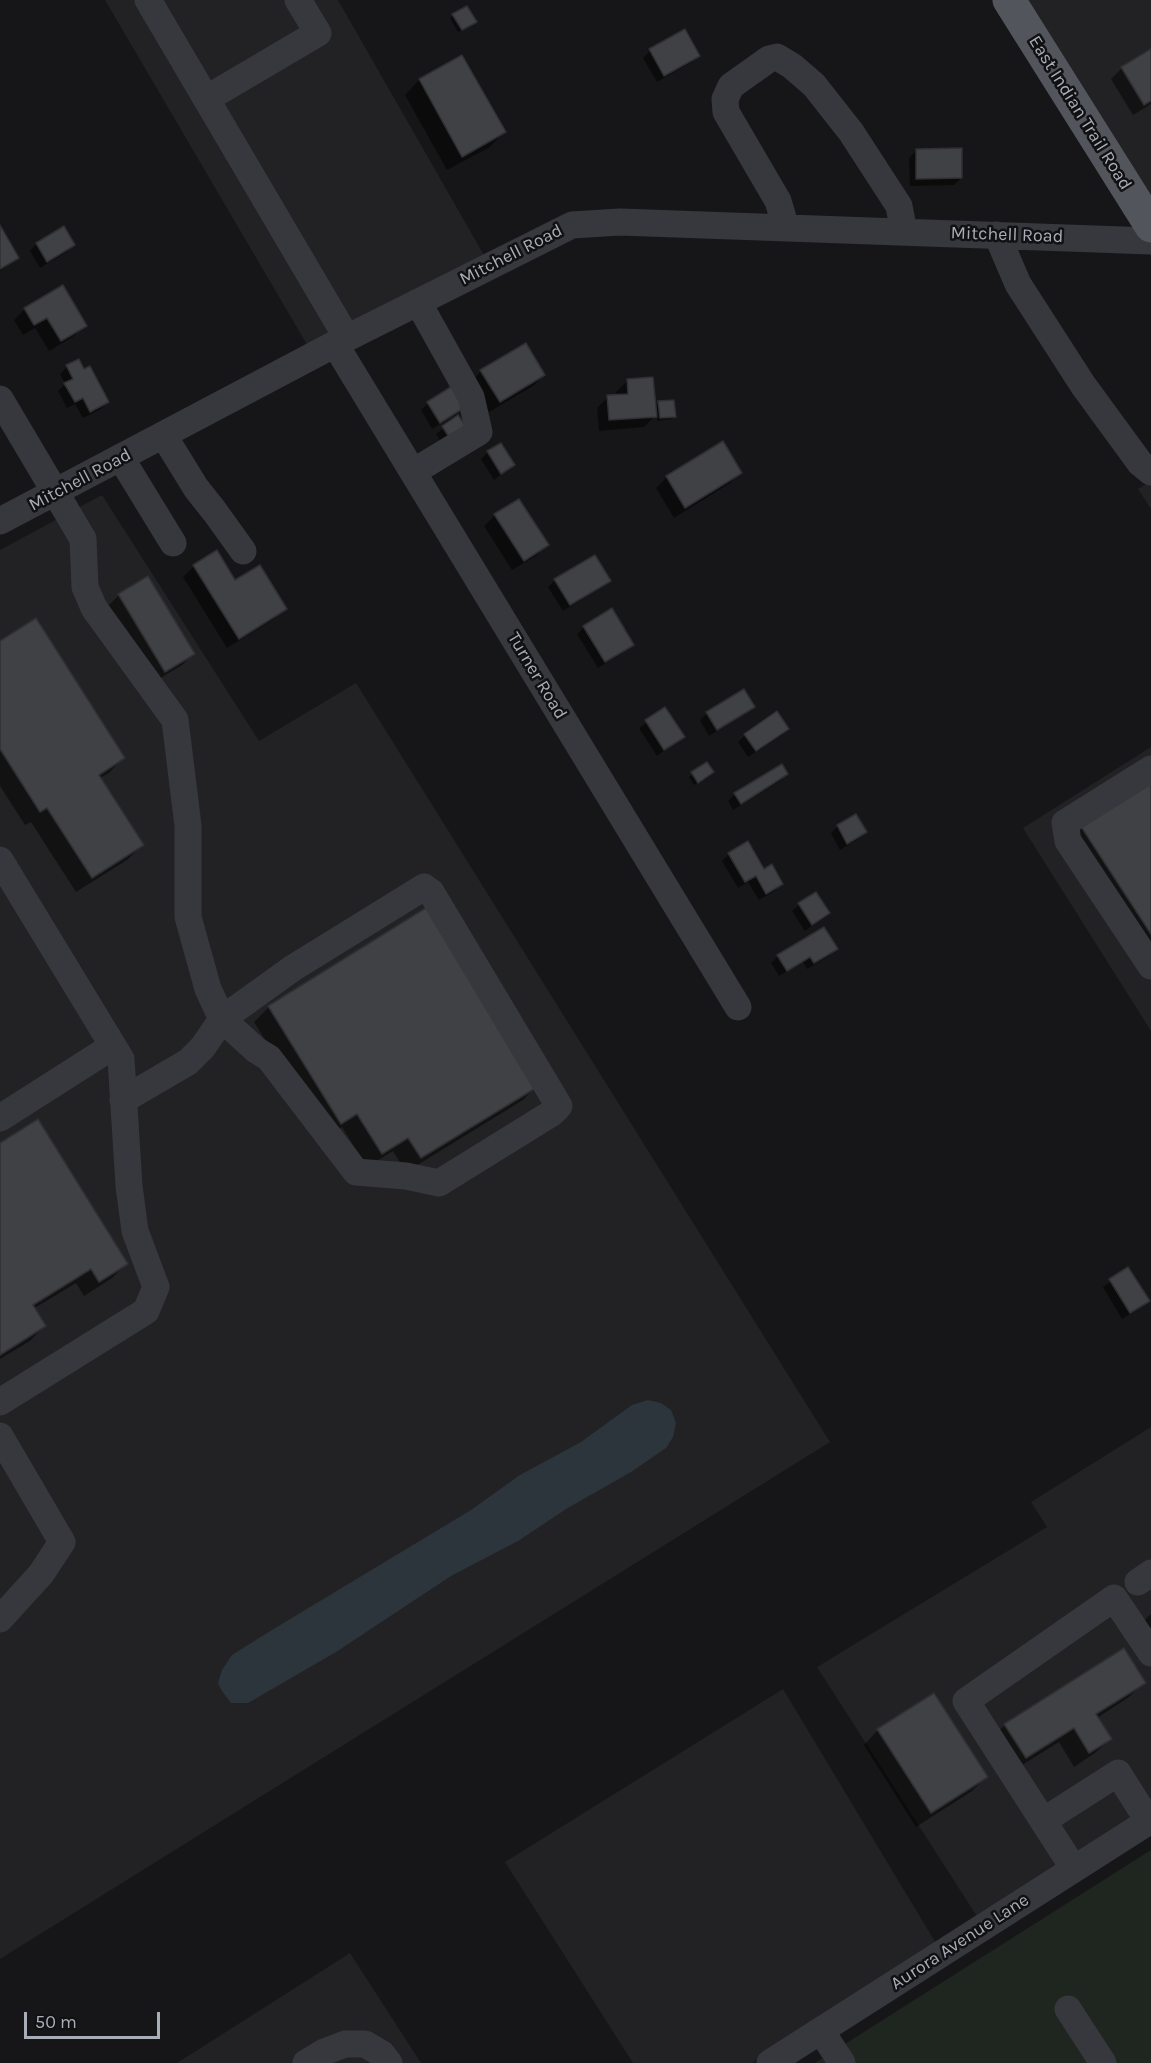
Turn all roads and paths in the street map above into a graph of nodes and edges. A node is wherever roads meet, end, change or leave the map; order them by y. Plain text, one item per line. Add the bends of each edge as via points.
1 (148, 0) edge
2 (298, 0) edge
3 (1009, 0) edge
4 (206, 99) junction
5 (1151, 226) edge
6 (786, 228) junction
7 (904, 232) junction
8 (997, 235) junction
9 (1151, 241) edge
10 (418, 302) junction
11 (341, 341) junction
12 (0, 399) edge
13 (164, 436) junction
14 (121, 458) junction
15 (413, 472) junction
16 (1151, 472) edge
17 (56, 492) junction
18 (0, 521) edge
19 (173, 543) dead end
20 (243, 551) dead end
21 (1151, 769) edge
22 (0, 860) edge
23 (1151, 966) edge
24 (738, 1008) dead end
25 (222, 1019) junction
26 (113, 1046) junction
27 (123, 1100) junction
28 (0, 1118) edge
29 (0, 1402) edge
30 (0, 1436) edge
31 (0, 1619) edge
32 (1151, 1653) edge
33 (1043, 1821) junction
34 (1150, 1821) edge
35 (1074, 1869) junction
36 (1068, 2009) dead end
37 (821, 2031) junction
38 (306, 2063) edge
39 (389, 2063) edge
40 (770, 2063) edge
41 (842, 2063) edge
42 (1104, 2063) edge

1 - 4 street, Turner Road
2 - 4 street via 318,33
3 - 5 main road, East Indian Trail Road
4 - 11 street, Turner Road
6 - 7 street, Mitchell Road
6 - 7 street via 778,201 726,112 725,99 731,86 769,58 777,57 814,85 851,132 899,206
6 - 10 street, Mitchell Road via 620,222 572,225
7 - 8 street, Mitchell Road
8 - 9 street, Mitchell Road
8 - 16 street via 1018,284 1083,385 1140,463
10 - 11 street, Mitchell Road
10 - 15 street via 471,397 479,432
11 - 13 street, Mitchell Road
11 - 15 street, Turner Road
12 - 17 street
13 - 14 street, Mitchell Road
13 - 20 street via 196,488
14 - 17 street, Mitchell Road
14 - 19 street
15 - 24 street, Turner Road
17 - 18 street, Mitchell Road
17 - 25 street via 83,539 85,587 94,608 175,720 188,826 188,917 208,989
21 - 23 street via 1065,823 1068,841
22 - 26 street
25 - 25 street via 293,968 424,887 431,892 559,1106 439,1184 406,1176 361,1174 346,1161 268,1059
25 - 27 street via 188,1062
26 - 27 street via 121,1059
26 - 28 street
27 - 29 street via 135,1231 156,1287 146,1311
30 - 31 street via 62,1542
32 - 33 street via 1114,1598 966,1701
33 - 34 street via 1118,1773
33 - 35 street
34 - 35 street, Aurora Avenue Lane
35 - 37 street, Aurora Avenue Lane
36 - 42 street
37 - 40 street, Aurora Avenue Lane
37 - 41 street
38 - 39 street via 345,2044 364,2044

